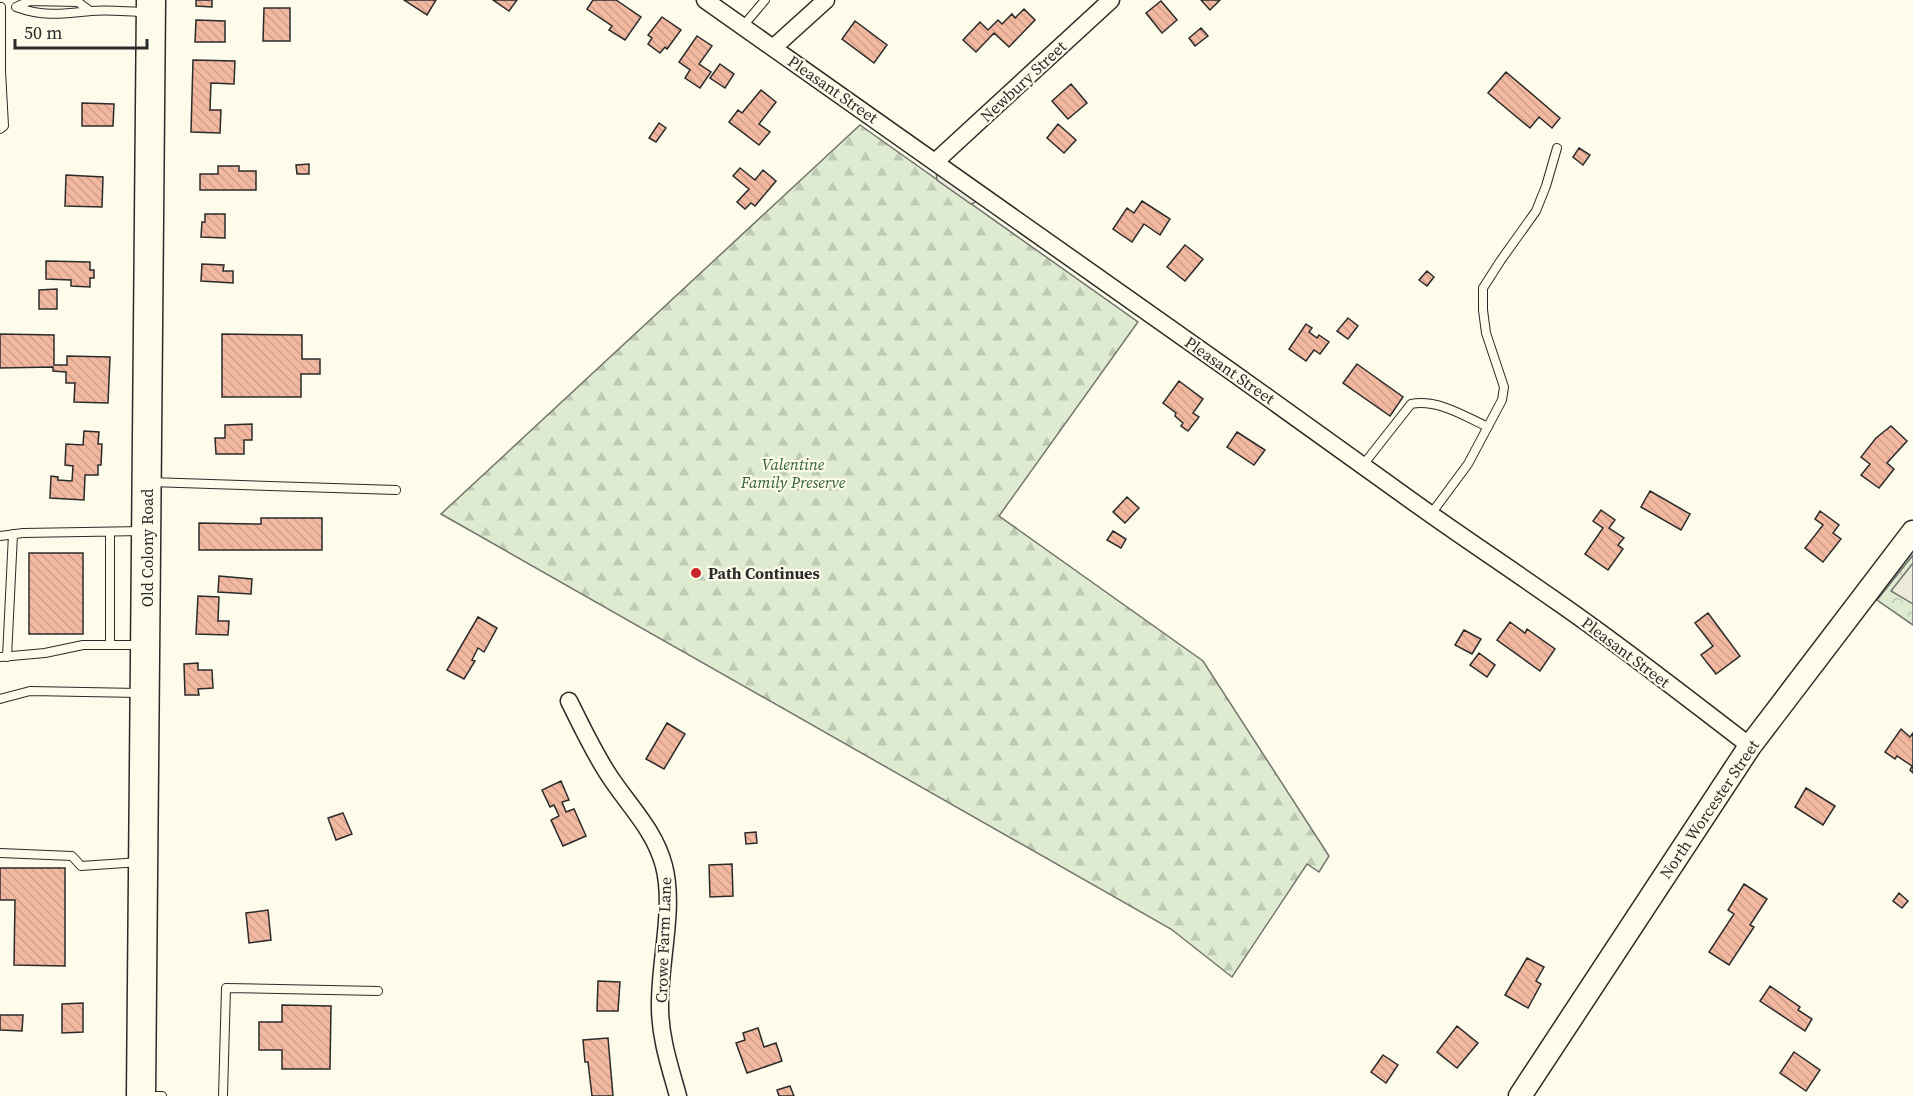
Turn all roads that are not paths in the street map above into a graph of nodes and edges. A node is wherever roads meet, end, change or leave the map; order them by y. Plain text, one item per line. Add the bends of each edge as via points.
1 (705, 0) edge
2 (765, 0) edge
3 (826, 0) edge
4 (1111, 0) edge
5 (151, 6) edge
6 (0, 7) edge
7 (743, 26) junction
8 (774, 47) junction
9 (0, 71) edge
10 (0, 129) edge
11 (1557, 148) dead end
12 (935, 162) junction
13 (1488, 427) junction
14 (1363, 465) junction
15 (147, 482) junction
16 (396, 490) dead end
17 (1431, 514) junction
18 (147, 531) junction
19 (110, 532) junction
20 (1913, 532) edge
21 (13, 534) junction
22 (0, 536) edge
23 (110, 645) junction
24 (146, 645) junction
25 (3, 657) edge
26 (146, 693) junction
27 (0, 699) edge
28 (569, 701) dead end
29 (1750, 746) junction
30 (0, 853) edge
31 (144, 862) junction
32 (378, 992) dead end
33 (141, 1096) edge
34 (162, 1096) edge
35 (223, 1096) edge
36 (678, 1096) edge
37 (1520, 1096) edge

1 - 7 street, Pleasant Street
2 - 7 lane
3 - 8 street
4 - 12 street, Newbury Street
5 - 6 lane via 90,11 78,2 29,1 16,7
5 - 15 highway, Old Colony Road
6 - 9 lane
7 - 8 street, Pleasant Street
8 - 12 street, Pleasant Street
9 - 10 lane via 4,126
11 - 13 lane via 1536,212 1483,288 1486,333 1504,387
12 - 14 street, Pleasant Street
13 - 14 lane via 1445,407 1424,402 1411,404
13 - 17 lane via 1468,464
14 - 17 street, Pleasant Street
15 - 16 lane
15 - 18 highway, Old Colony Road
17 - 29 street, Pleasant Street via 1561,604
18 - 19 lane
18 - 24 highway, Old Colony Road
19 - 21 lane
19 - 23 lane
20 - 29 street, North Worcester Street
21 - 22 lane
21 - 25 lane
23 - 24 lane
23 - 25 lane via 83,645
24 - 26 highway, Old Colony Road
26 - 27 lane via 30,691
26 - 31 highway, Old Colony Road
28 - 36 street, Crowe Farm Lane via 598,758 658,845 665,869 667,912 660,1008 663,1043
29 - 37 street, North Worcester Street
30 - 31 lane via 72,856 81,866
31 - 33 highway, Old Colony Road
32 - 35 lane via 226,988
33 - 34 lane

